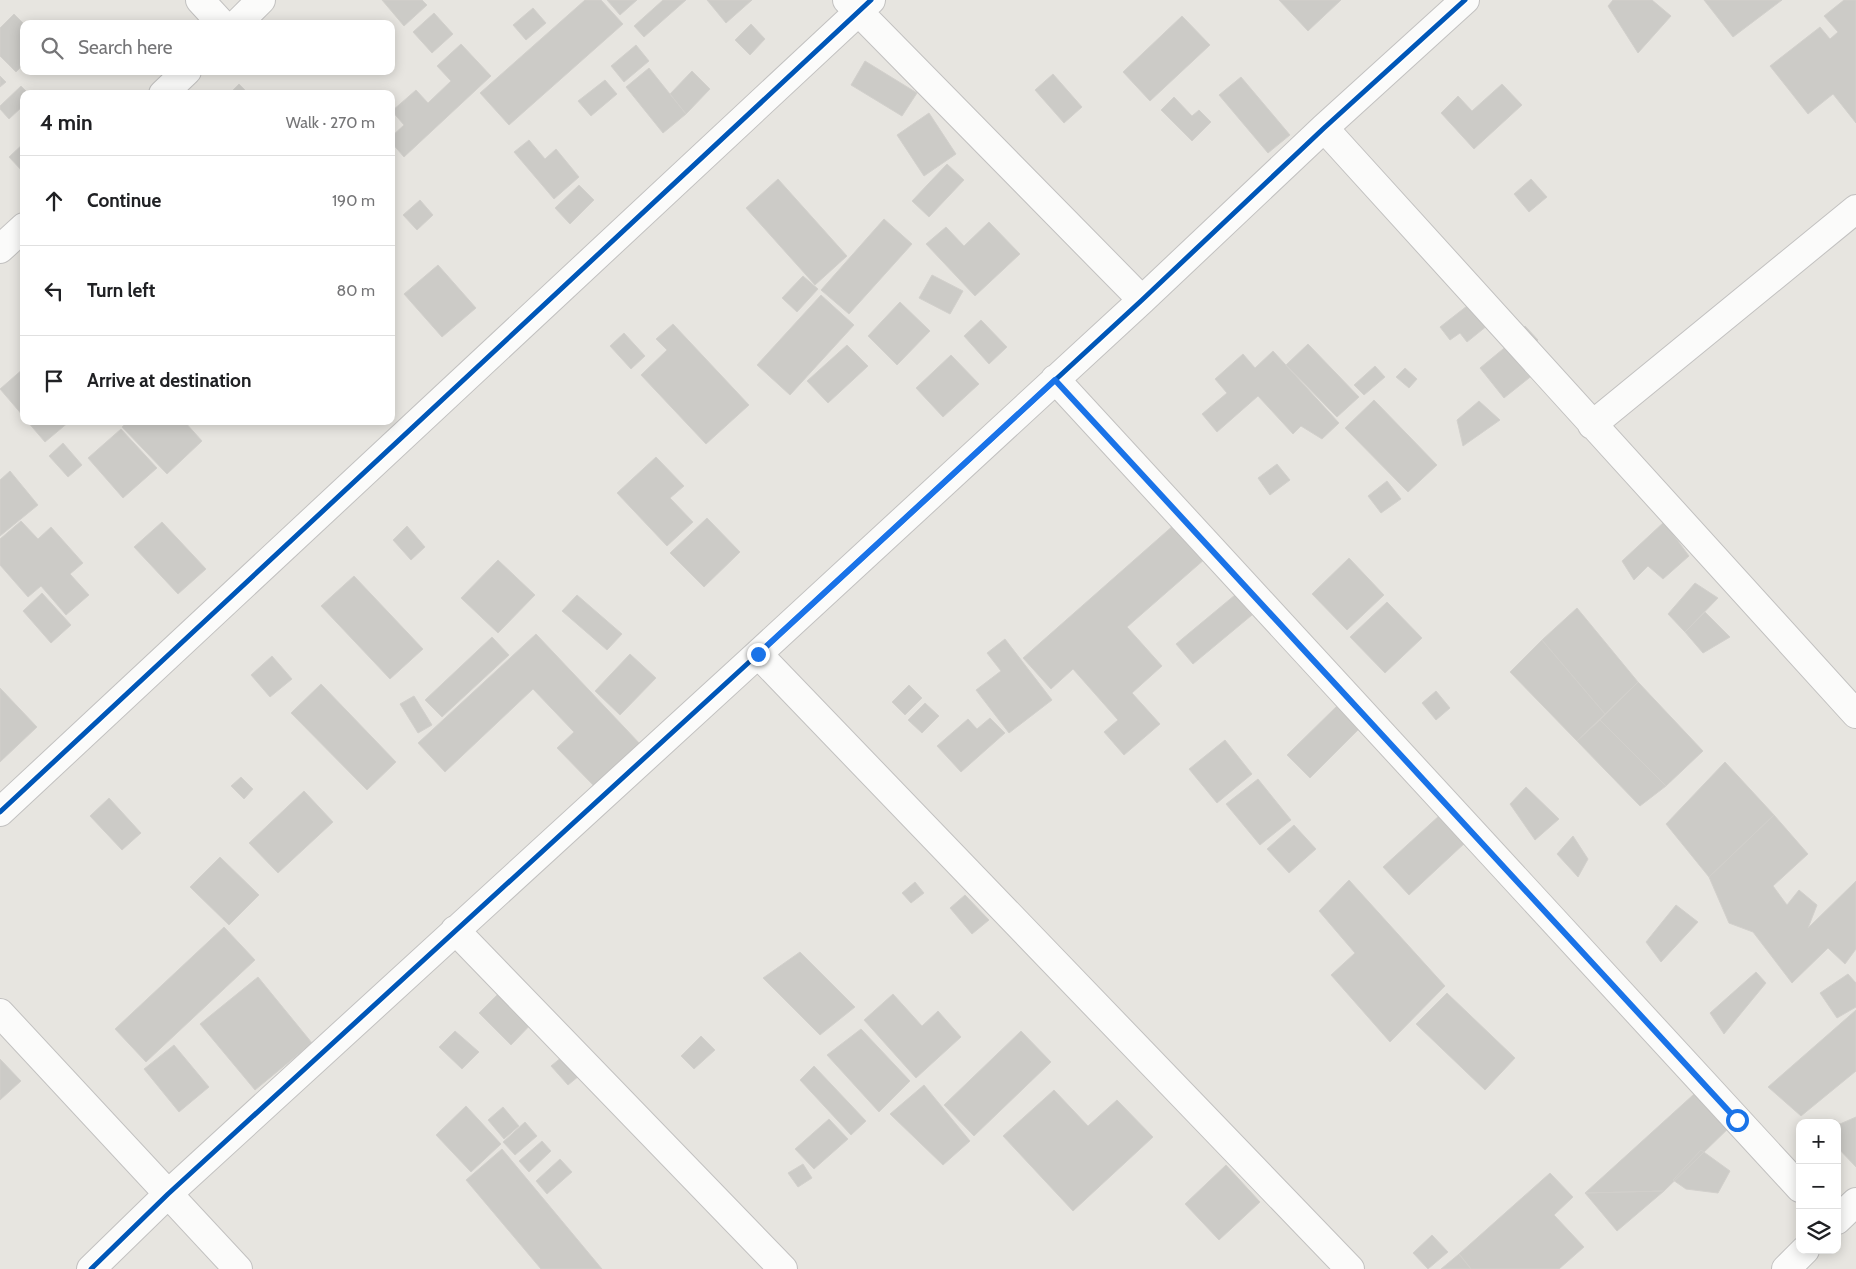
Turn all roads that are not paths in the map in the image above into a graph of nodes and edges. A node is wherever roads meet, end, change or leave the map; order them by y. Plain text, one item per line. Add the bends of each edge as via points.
1 (200, 0) edge
2 (261, 0) edge
3 (1465, 0) edge
4 (859, 4) edge
5 (218, 20) edge
6 (240, 20) edge
7 (183, 75) edge
8 (167, 90) edge
9 (1324, 128) junction
10 (1856, 209) edge
11 (20, 230) edge
12 (0, 249) edge
13 (1142, 300) junction
14 (1055, 380) junction
15 (1592, 425) junction
16 (758, 654) junction
17 (1856, 714) edge
18 (0, 812) edge
19 (455, 930) junction
20 (0, 1013) edge
21 (1796, 1184) edge
22 (168, 1194) junction
23 (1856, 1202) edge
24 (1841, 1216) edge
25 (1801, 1254) edge
26 (90, 1269) edge
27 (238, 1269) edge
28 (783, 1269) edge
29 (1350, 1269) edge
30 (1786, 1269) edge

1 - 5 street
2 - 6 street
3 - 9 street
4 - 13 street
4 - 18 street
7 - 8 street
9 - 13 street
9 - 15 street
10 - 15 street
11 - 12 street
13 - 14 street
14 - 16 street
14 - 21 street
15 - 17 street
16 - 19 street
16 - 29 street
19 - 22 street
19 - 28 street
20 - 22 street
22 - 26 street
22 - 27 street
23 - 24 street
25 - 30 street

